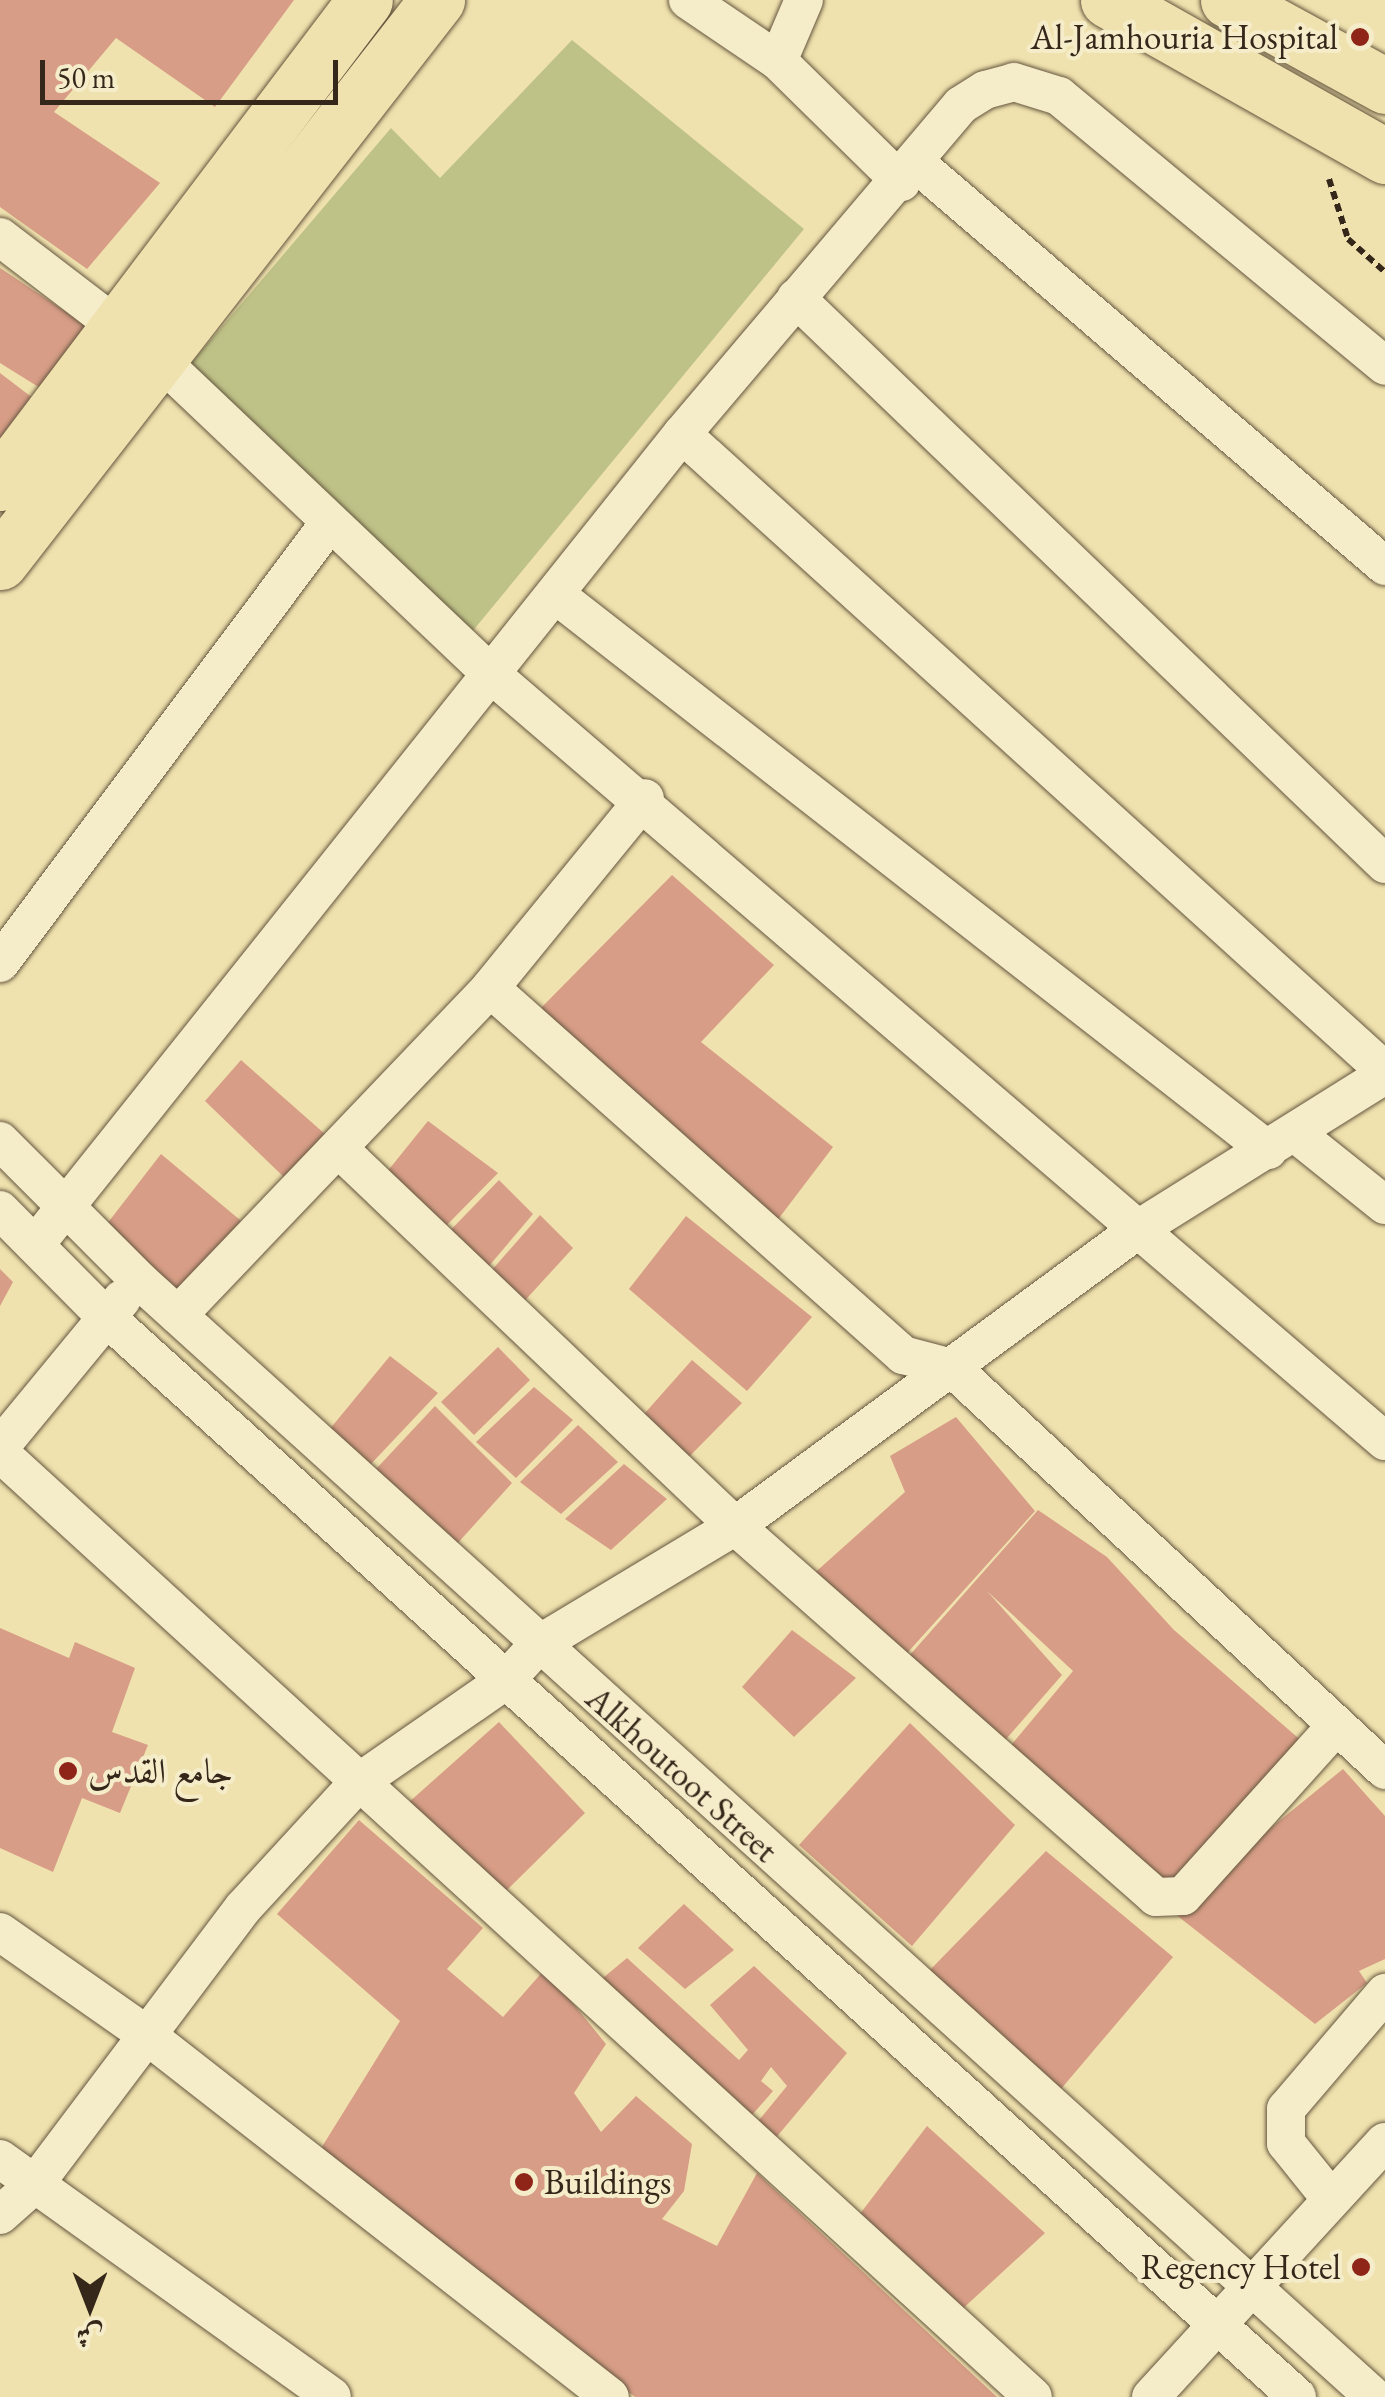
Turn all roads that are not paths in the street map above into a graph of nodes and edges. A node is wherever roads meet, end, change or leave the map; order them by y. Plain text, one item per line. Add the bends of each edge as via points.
1 (365, 0) edge
2 (438, 0) edge
3 (688, 0) edge
4 (804, 0) edge
5 (1108, 0) edge
6 (1228, 0) edge
7 (778, 61) junction
8 (1385, 86) edge
9 (1385, 156) edge
10 (909, 173) junction
11 (0, 237) edge
12 (796, 298) junction
13 (139, 346) junction
14 (1385, 366) edge
15 (682, 434) junction
16 (0, 483) edge
17 (327, 526) junction
18 (0, 562) edge
19 (1385, 566) edge
20 (556, 595) junction
21 (491, 674) junction
22 (645, 798) junction
23 (1385, 864) edge
24 (0, 963) edge
25 (490, 988) junction
26 (1385, 1073) edge
27 (0, 1141) edge
28 (1281, 1142) junction
29 (340, 1150) junction
30 (1385, 1205) edge
31 (66, 1208) junction
32 (0, 1210) edge
33 (1143, 1226) junction
34 (35, 1245) junction
35 (140, 1281) junction
36 (178, 1315) junction
37 (105, 1316) junction
38 (952, 1368) junction
39 (1385, 1441) edge
40 (0, 1450) edge
41 (735, 1526) junction
42 (539, 1644) junction
43 (505, 1681) junction
44 (1335, 1727) junction
45 (1385, 1770) edge
46 (359, 1782) junction
47 (0, 1932) edge
48 (1385, 1994) edge
49 (144, 2032) junction
50 (1385, 2142) edge
51 (0, 2159) edge
52 (35, 2184) junction
53 (1331, 2199) junction
54 (0, 2215) edge
55 (1248, 2286) junction
56 (1214, 2324) junction
57 (332, 2397) edge
58 (610, 2397) edge
59 (1033, 2397) edge
60 (1151, 2397) edge
61 (1297, 2397) edge
62 (1374, 2397) edge

1 - 13 main road
2 - 13 main road
3 - 7 street
4 - 7 street
5 - 9 main road
6 - 8 main road
7 - 10 street
10 - 12 street
10 - 14 street via 961,105 985,90 1038,86
10 - 19 street
11 - 13 street
12 - 15 street
12 - 23 street
13 - 16 main road
13 - 17 street
13 - 18 main road
15 - 20 street
15 - 26 street
17 - 21 street
17 - 24 street
20 - 21 street
20 - 28 street
21 - 22 street
21 - 31 street
22 - 25 street
22 - 33 street
25 - 29 street
25 - 38 street via 902,1355
26 - 28 street
27 - 31 street, Alkhoutoot Street
28 - 30 street
28 - 33 street
29 - 36 street
29 - 41 street
31 - 34 street
31 - 35 street, Alkhoutoot Street
32 - 34 street, Alkhoutoot Street
33 - 38 street
33 - 39 street
34 - 37 street, Alkhoutoot Street
35 - 36 street, Alkhoutoot Street
35 - 37 street
36 - 42 street, Alkhoutoot Street
37 - 40 street
37 - 43 street, Alkhoutoot Street
38 - 41 street
38 - 44 street
40 - 46 street
41 - 42 street
41 - 44 street via 1156,1896 1183,1896
42 - 43 street
42 - 55 street, Alkhoutoot Street
43 - 46 street
43 - 56 street, Alkhoutoot Street
44 - 45 street
46 - 49 street
46 - 59 street
47 - 49 street
48 - 53 street via 1286,2110 1286,2143
49 - 52 street
49 - 58 street
50 - 53 street
51 - 52 street
52 - 54 street
52 - 57 street
53 - 55 street
55 - 56 street
55 - 62 street, Alkhoutoot Street
56 - 60 street
56 - 61 street, Alkhoutoot Street

